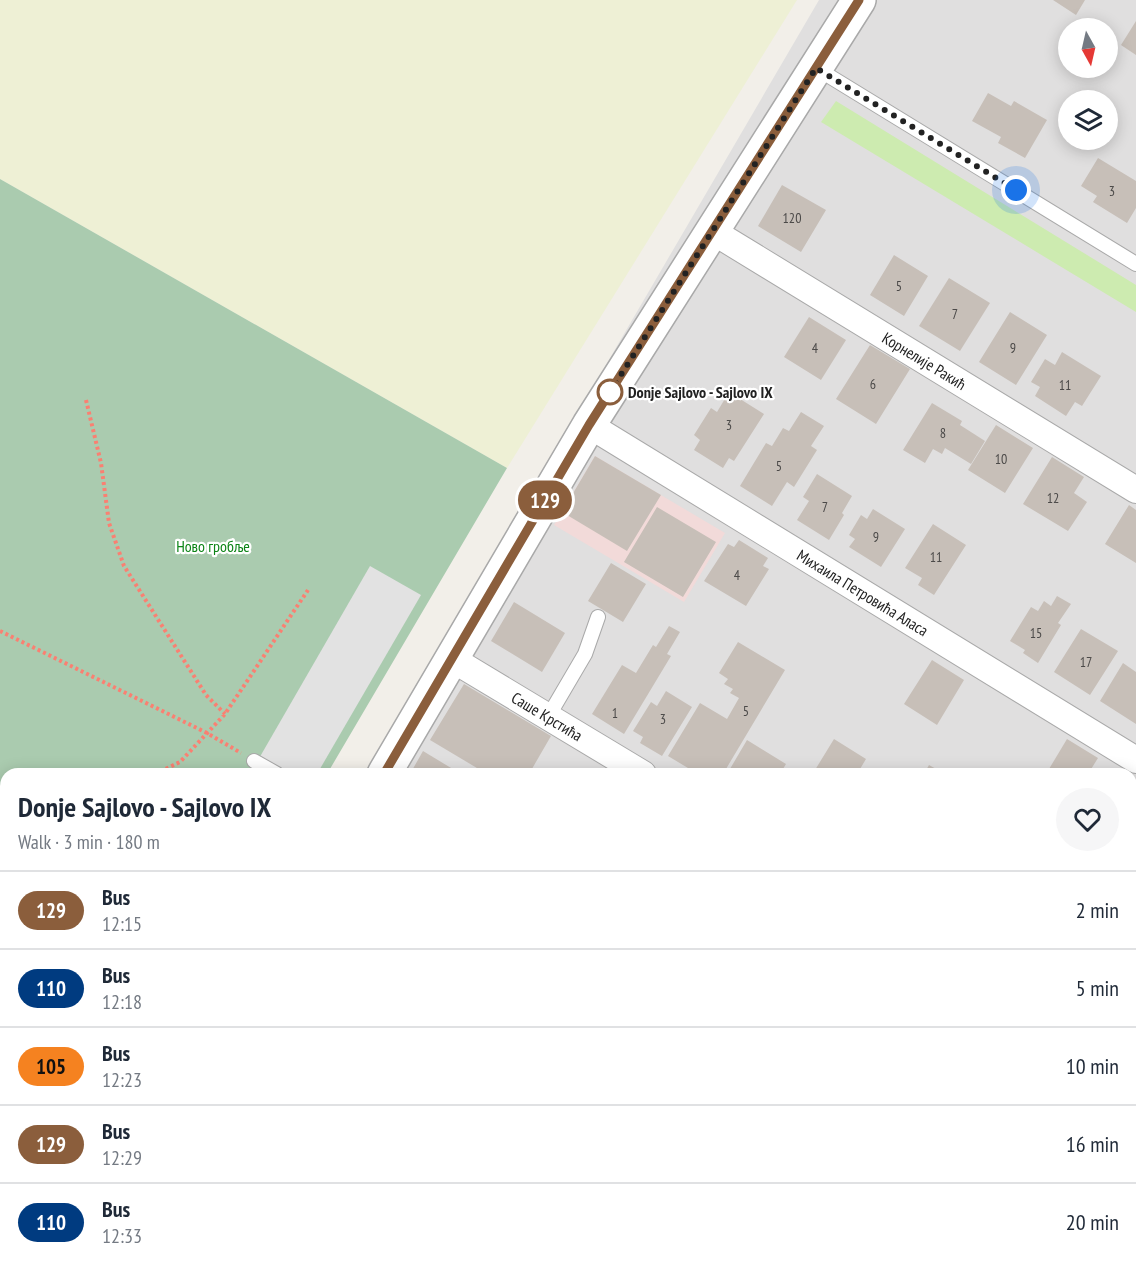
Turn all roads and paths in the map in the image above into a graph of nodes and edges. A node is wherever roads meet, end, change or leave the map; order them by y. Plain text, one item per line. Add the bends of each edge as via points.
1 (859, 0) edge
2 (816, 68) junction
3 (712, 231) junction
4 (1136, 264) edge
5 (86, 400) dead end
6 (589, 425) junction
7 (1136, 490) edge
8 (308, 590) dead end
9 (598, 617) dead end
10 (0, 631) edge
11 (452, 658) junction
12 (225, 714) junction
13 (548, 717) junction
14 (207, 733) junction
15 (1136, 760) edge
16 (254, 761) joint
17 (168, 768) edge
18 (266, 768) edge
19 (388, 768) edge
20 (633, 768) edge

1 - 2 street
2 - 3 street
2 - 4 lane
3 - 6 street
3 - 7 street, Корнелије Ракић
5 - 12 path via 110,523 124,566 206,695
6 - 11 street
6 - 15 street, Михаила Петровића Аласа
8 - 12 path
9 - 13 lane via 585,654
10 - 14 path
11 - 13 street, Саше Крстића
11 - 19 street
12 - 14 path
13 - 20 street, Саше Крстића
14 - 16 path
14 - 17 path via 180,762
16 - 18 lane

